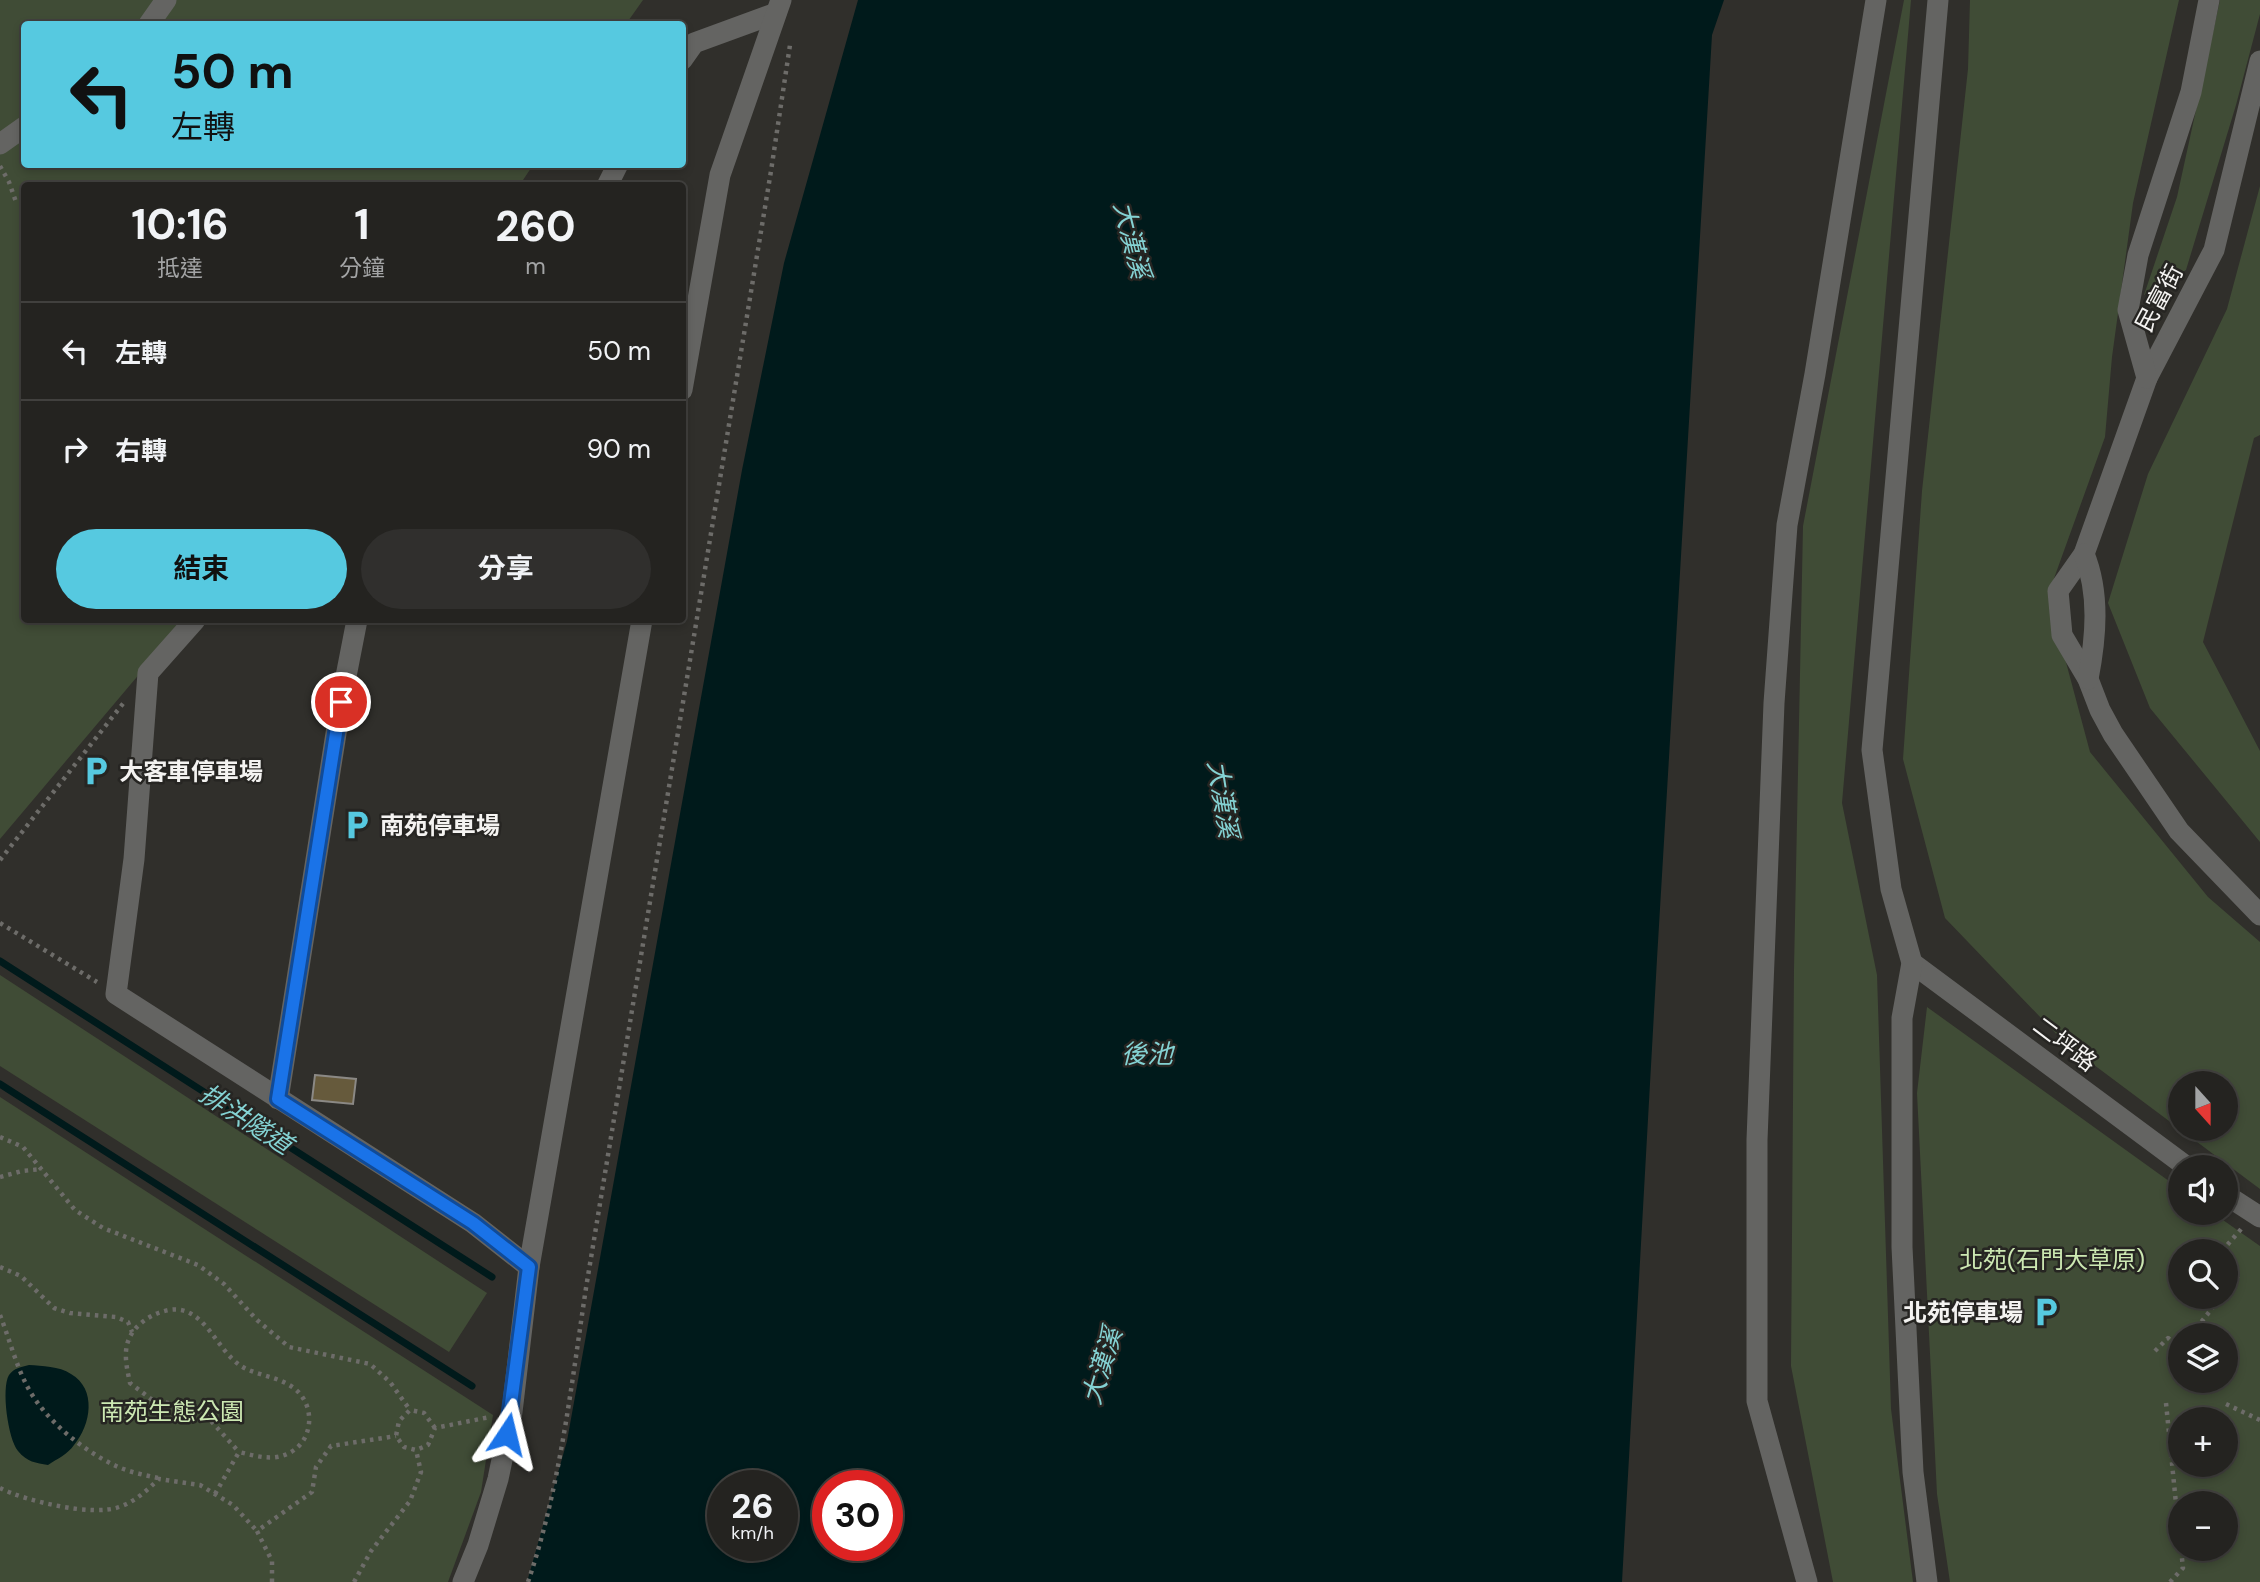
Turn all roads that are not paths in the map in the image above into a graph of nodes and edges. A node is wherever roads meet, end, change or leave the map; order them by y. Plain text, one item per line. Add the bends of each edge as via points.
1 (166, 0) edge
2 (1876, 0) edge
3 (1938, 0) edge
4 (2209, 0) edge
5 (778, 7) edge
6 (151, 21) edge
7 (686, 54) edge
8 (2260, 61) edge
9 (21, 129) edge
10 (0, 144) edge
11 (686, 367) edge
12 (2147, 378) junction
13 (2084, 554) junction
14 (192, 623) edge
15 (355, 623) edge
16 (641, 623) edge
17 (2088, 679) junction
18 (2260, 915) edge
19 (1912, 963) junction
20 (278, 1099) junction
21 (2171, 1155) edge
22 (2238, 1203) edge
23 (2260, 1217) edge
24 (529, 1267) junction
25 (463, 1582) edge
26 (1807, 1582) edge
27 (1927, 1582) edge

1 - 6 street
2 - 26 street via 1787,525 1774,703 1757,1140 1757,1401
3 - 19 street via 1872,750 1891,890
4 - 12 street via 2191,92 2138,255 2128,310
5 - 7 street via 694,43
5 - 11 street via 720,175
8 - 12 street, 民富街 via 2214,250
9 - 10 street
12 - 13 street, 民富街
13 - 17 street via 2092,574 2095,642
13 - 17 street, 民富街 via 2058,591 2062,635
14 - 20 street via 148,673 134,859 116,994
15 - 20 street
16 - 24 street
17 - 18 street, 民富街 via 2113,734 2179,831
19 - 21 street, 二坪路
19 - 27 street via 1902,1018 1902,1247 1913,1472
20 - 24 street via 473,1223
22 - 23 street
24 - 25 street via 512,1412 498,1479

